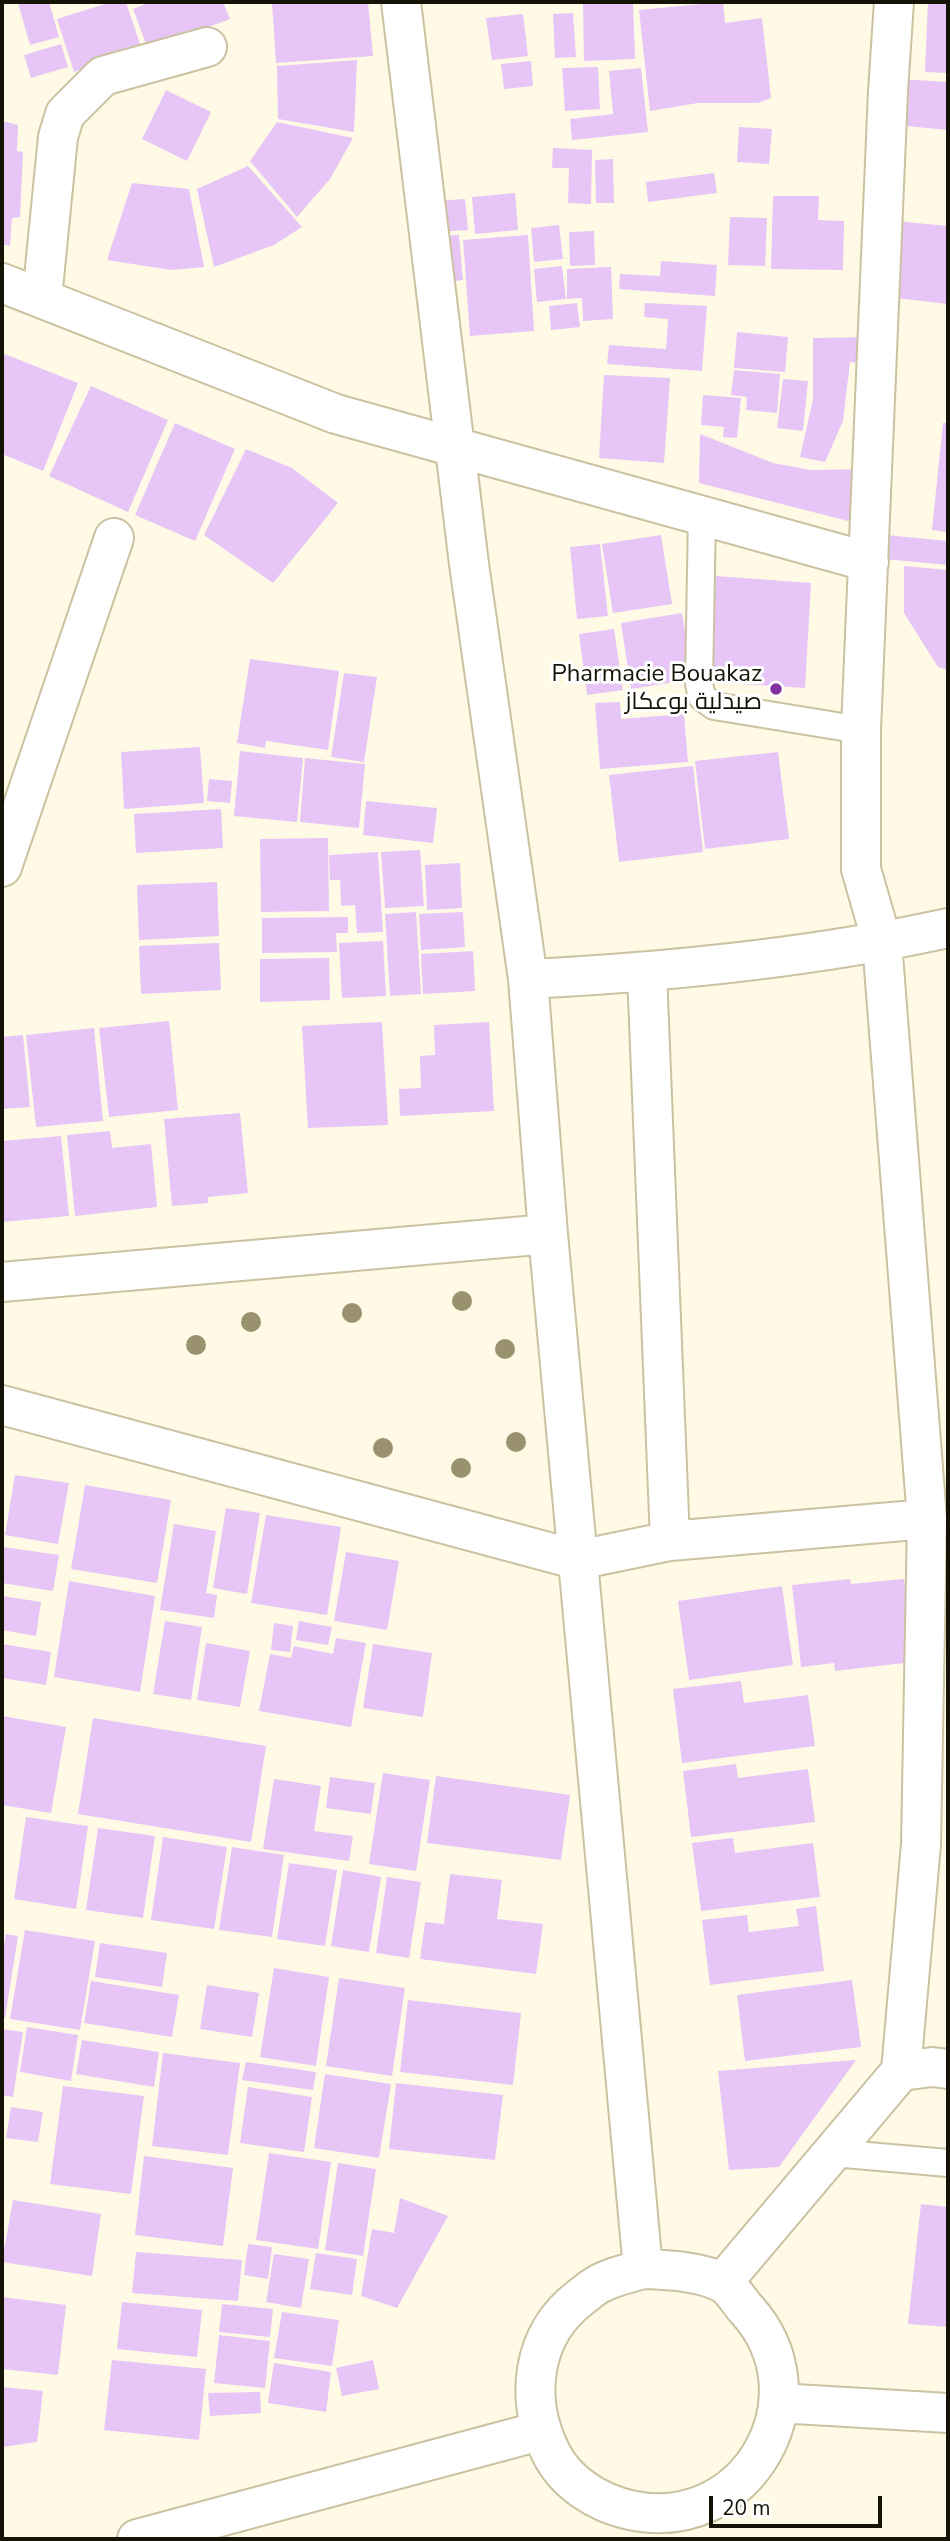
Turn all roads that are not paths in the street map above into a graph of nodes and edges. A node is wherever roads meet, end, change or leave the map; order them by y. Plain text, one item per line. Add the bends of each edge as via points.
1 (401, 2) edge
2 (894, 2) edge
3 (207, 47) dead end
4 (2, 283) edge
5 (42, 298) junction
6 (455, 446) junction
7 (702, 515) junction
8 (114, 538) dead end
9 (869, 562) junction
10 (861, 730) junction
11 (2, 867) edge
12 (948, 928) edge
13 (882, 942) junction
14 (647, 973) junction
15 (528, 979) junction
16 (548, 1234) junction
17 (2, 1282) edge
18 (2, 1405) edge
19 (927, 1519) junction
20 (670, 1541) junction
21 (578, 1560) junction
22 (948, 2069) edge
23 (901, 2071) junction
24 (833, 2153) junction
25 (948, 2163) edge
26 (643, 2270) junction
27 (723, 2282) junction
28 (778, 2403) junction
29 (948, 2413) edge
30 (540, 2431) junction
31 (137, 2539) edge

1 - 6 street
2 - 9 street
3 - 5 street via 103,76 65,114 58,137
4 - 5 street
5 - 6 street via 336,414
6 - 7 street
6 - 15 street
7 - 9 street
7 - 10 lane via 702,697 714,706
8 - 11 street
9 - 10 street
10 - 13 street via 861,869
12 - 13 street
13 - 14 street
13 - 19 street
14 - 15 street
14 - 20 street
15 - 16 street
16 - 17 street
16 - 21 street
18 - 21 street
19 - 20 street
19 - 23 street via 921,1844
20 - 21 street
21 - 26 street
22 - 23 street
23 - 24 street
24 - 25 lane
24 - 27 street
26 - 27 street via 678,2271
26 - 30 street via 601,2282 566,2309 542,2346 534,2388
27 - 28 street via 758,2321 772,2347 780,2378
28 - 29 street
28 - 30 street via 769,2443 749,2473 721,2497 687,2511 651,2515 615,2507 583,2490 557,2464
30 - 31 street

